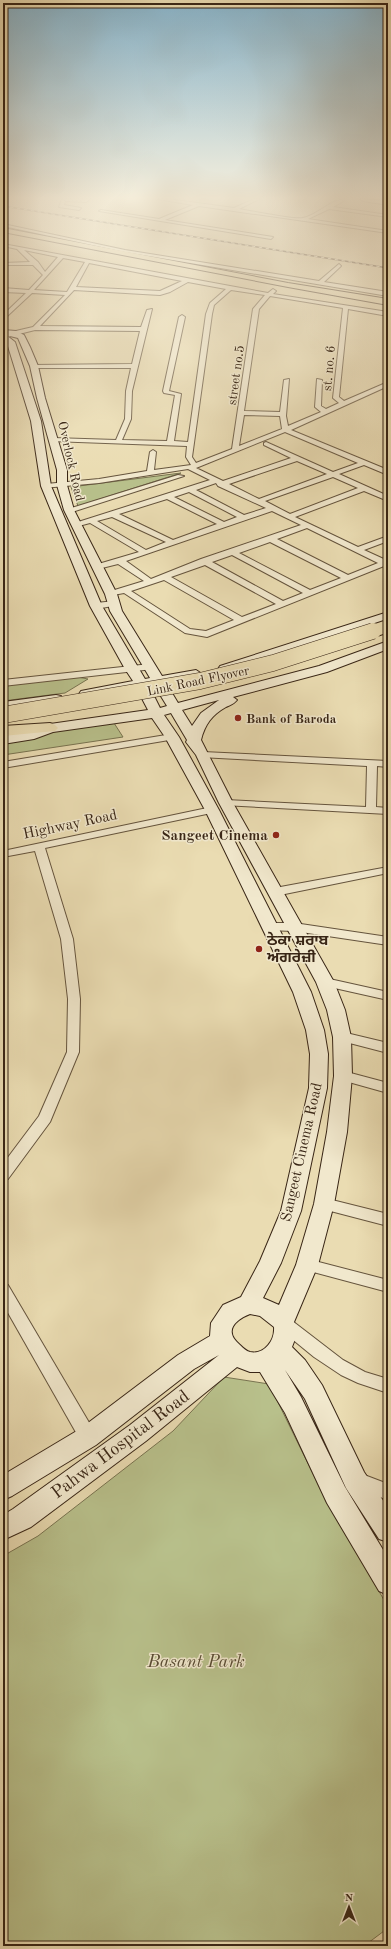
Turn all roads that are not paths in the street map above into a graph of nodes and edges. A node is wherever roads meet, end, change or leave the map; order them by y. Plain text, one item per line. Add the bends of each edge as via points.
1 (3, 290) edge
2 (170, 290) edge
3 (228, 290) edge
4 (243, 290) edge
5 (275, 290) edge
6 (290, 290) edge
7 (316, 290) edge
8 (363, 290) edge
9 (70, 291) junction
10 (30, 292) junction
11 (269, 294) junction
12 (388, 294) edge
13 (388, 302) edge
14 (388, 306) edge
15 (346, 307) junction
16 (150, 310) dead end
17 (388, 314) edge
18 (3, 318) edge
19 (182, 318) dead end
20 (35, 328) junction
21 (143, 329) junction
22 (6, 334) edge
23 (34, 366) junction
24 (136, 366) junction
25 (287, 380) dead end
26 (319, 380) dead end
27 (388, 384) edge
28 (388, 391) edge
29 (344, 404) junction
30 (326, 412) junction
31 (240, 413) junction
32 (284, 414) junction
33 (285, 430) junction
34 (295, 434) junction
35 (53, 440) junction
36 (118, 442) junction
37 (170, 444) junction
38 (191, 444) junction
39 (266, 444) junction
40 (235, 451) junction
41 (154, 452) dead end
42 (298, 458) junction
43 (364, 463) junction
44 (193, 468) junction
45 (388, 473) edge
46 (150, 474) junction
47 (333, 474) junction
48 (218, 482) junction
49 (46, 486) junction
50 (62, 486) junction
51 (365, 488) junction
52 (189, 489) junction
53 (167, 496) junction
54 (388, 498) edge
55 (259, 501) junction
56 (274, 508) junction
57 (69, 510) junction
58 (112, 514) junction
59 (290, 516) junction
60 (243, 517) junction
61 (90, 520) junction
62 (223, 524) junction
63 (78, 525) junction
64 (309, 525) junction
65 (269, 538) junction
66 (388, 538) edge
67 (174, 543) junction
68 (357, 550) junction
69 (232, 552) junction
70 (146, 553) junction
71 (120, 561) junction
72 (204, 561) junction
73 (387, 564) edge
74 (98, 567) junction
75 (165, 577) junction
76 (348, 578) junction
77 (150, 582) junction
78 (125, 590) junction
79 (309, 593) junction
80 (113, 598) junction
81 (283, 604) junction
82 (96, 606) junction
83 (388, 616) edge
84 (242, 621) junction
85 (388, 626) edge
86 (388, 634) edge
87 (388, 645) edge
88 (150, 667) junction
89 (331, 667) junction
90 (132, 670) junction
91 (158, 680) junction
92 (3, 683) edge
93 (141, 683) junction
94 (99, 691) junction
95 (3, 706) edge
96 (174, 708) junction
97 (156, 713) junction
98 (3, 716) edge
99 (3, 723) edge
100 (50, 728) junction
101 (3, 731) edge
102 (172, 737) junction
103 (3, 740) edge
104 (198, 749) junction
105 (372, 764) junction
106 (388, 764) edge
107 (3, 765) edge
108 (219, 806) junction
109 (371, 810) junction
110 (388, 811) edge
111 (38, 846) junction
112 (3, 854) edge
113 (388, 870) edge
114 (275, 892) junction
115 (294, 926) junction
116 (270, 927) junction
117 (388, 941) edge
118 (325, 982) junction
119 (388, 996) edge
120 (342, 1037) junction
121 (388, 1048) edge
122 (343, 1076) junction
123 (388, 1088) edge
124 (3, 1175) edge
125 (324, 1204) junction
126 (388, 1220) edge
127 (307, 1265) junction
128 (388, 1286) edge
129 (3, 1290) edge
130 (249, 1304) junction
131 (283, 1322) junction
132 (228, 1348) junction
133 (272, 1355) junction
134 (388, 1386) edge
135 (88, 1437) junction
136 (355, 1480) junction
137 (3, 1488) edge
138 (388, 1492) edge
139 (3, 1528) edge
140 (388, 1530) edge
141 (388, 1582) edge

1 - 10 street
2 - 9 street via 160,293
3 - 38 street via 212,304 209,314
4 - 11 street
5 - 11 street, street no.5
6 - 14 main road
7 - 13 main road
8 - 12 street
9 - 10 street
9 - 20 street
10 - 18 street
11 - 15 street
11 - 31 street, street no.5 via 256,309
15 - 17 street
15 - 29 street, st. no. 6 via 336,398
16 - 21 street
19 - 37 street via 166,391 178,394
20 - 21 street
20 - 22 street
21 - 24 street
22 - 23 street, Overlock Road via 21,337
22 - 49 street, Overlock Road via 11,342 36,421
23 - 24 street
23 - 35 street, Overlock Road
24 - 36 street via 129,391 128,419
25 - 32 street
26 - 30 street via 318,407
27 - 29 street
28 - 34 street
29 - 30 street
30 - 33 street
31 - 32 street
31 - 40 street, street no.5
32 - 33 street
33 - 34 street
33 - 40 street
34 - 39 street
34 - 43 street
35 - 36 street
35 - 50 street, Overlock Road via 62,470
36 - 37 street
37 - 38 street
38 - 44 street via 189,458
39 - 42 street
39 - 44 street
40 - 44 street
41 - 46 street
42 - 47 street
42 - 48 street
43 - 45 street
43 - 47 street
44 - 46 street
44 - 48 street
44 - 57 street
46 - 50 street
47 - 51 street
47 - 55 street
48 - 52 street
48 - 55 street
49 - 50 street
49 - 82 street, Overlock Road
50 - 57 street, Overlock Road
51 - 54 street
51 - 59 street
52 - 53 street
52 - 60 street
53 - 58 street
53 - 62 street
55 - 56 street
56 - 59 street
56 - 60 street
57 - 63 street, Overlock Road
58 - 61 street
58 - 67 street
59 - 64 street
60 - 62 street
61 - 63 street
61 - 70 street
62 - 67 street
63 - 74 street, Overlock Road
64 - 65 street
64 - 68 street
65 - 69 street
65 - 76 street
66 - 68 street
67 - 70 street
68 - 73 street
69 - 72 street
69 - 79 street
70 - 71 street
71 - 74 street
71 - 77 street
72 - 75 street
72 - 81 street
73 - 76 street
74 - 80 street, Overlock Road
75 - 77 street
75 - 84 street
76 - 79 street
77 - 78 street
78 - 80 street
78 - 84 street via 188,631 207,634
79 - 81 street
80 - 82 street
80 - 88 street, Overlock Road via 116,612
81 - 84 street
82 - 90 street, Overlock Road
83 - 91 street via 214,672
85 - 98 main road, Link Road Flyover, bridge via 274,663 131,694
86 - 99 main road, Link Road Flyover via 282,669 224,684
87 - 89 street
88 - 90 street
88 - 91 street, Overlock Road
89 - 96 street
89 - 104 street via 312,675 236,696 210,710 198,725
90 - 92 street
90 - 93 street, Overlock Road
90 - 94 street
91 - 93 street
91 - 96 street, Overlock Road
93 - 94 street
93 - 97 street, Overlock Road
94 - 95 street
96 - 97 street
96 - 104 street, Sangeet Cinema Road
97 - 100 street
97 - 102 street, Sangeet Cinema Road
100 - 101 main road
100 - 103 street via 29,736
102 - 107 street
102 - 108 street, Sangeet Cinema Road
104 - 105 street
104 - 108 street, Sangeet Cinema Road
105 - 106 street
105 - 109 street
108 - 109 street, Highway Road
108 - 111 street, Highway Road
108 - 114 street, Sangeet Cinema Road
108 - 116 street, Sangeet Cinema Road
109 - 110 street, Highway Road
111 - 112 street, Highway Road
111 - 124 street via 67,939 74,999 73,1052 44,1118
113 - 114 street
114 - 115 street, Sangeet Cinema Road
115 - 116 street
115 - 117 street
115 - 118 street, Sangeet Cinema Road
116 - 130 street, Sangeet Cinema Road via 302,992 315,1030 319,1054 318,1088 291,1211 270,1263
118 - 119 street
118 - 120 street, Sangeet Cinema Road via 336,1010
120 - 121 street
120 - 122 street, Sangeet Cinema Road
122 - 123 street
122 - 125 street, Sangeet Cinema Road via 337,1132
125 - 126 street
125 - 127 street, Sangeet Cinema Road
127 - 128 street
127 - 131 street, Sangeet Cinema Road
129 - 135 street
130 - 131 street via 269,1308
130 - 132 street via 238,1307 223,1321 220,1330
131 - 133 street via 285,1340
131 - 134 street via 306,1343 344,1369
132 - 133 street via 249,1361
132 - 135 street, Pahwa Hospital Road via 186,1362
132 - 139 street, Pahwa Hospital Road via 138,1433 22,1518
133 - 136 street via 297,1367 314,1392
133 - 141 street via 281,1383 336,1495
135 - 137 street, Pahwa Hospital Road
136 - 138 street
136 - 140 street

